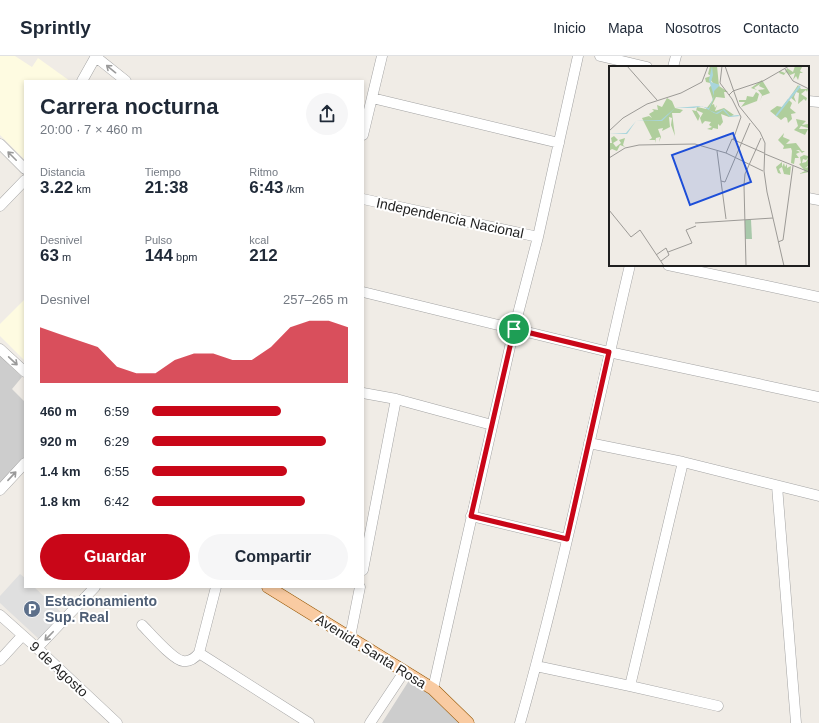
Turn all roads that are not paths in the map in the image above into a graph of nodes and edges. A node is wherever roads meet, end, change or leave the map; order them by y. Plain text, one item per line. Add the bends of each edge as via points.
1 (96, 56) edge
2 (382, 56) edge
3 (578, 56) edge
4 (600, 56) edge
5 (676, 56) edge
6 (643, 66) edge
7 (673, 66) edge
8 (83, 80) edge
9 (125, 80) edge
10 (372, 98) junction
11 (809, 101) edge
12 (819, 102) edge
13 (364, 130) edge
14 (559, 143) junction
15 (0, 144) edge
16 (24, 168) edge
17 (24, 181) edge
18 (809, 198) edge
19 (364, 199) edge
20 (819, 200) edge
21 (0, 206) edge
22 (538, 237) junction
23 (630, 266) edge
24 (673, 266) edge
25 (364, 292) edge
26 (819, 298) edge
27 (514, 329) junction
28 (0, 349) edge
29 (609, 352) junction
30 (24, 371) edge
31 (364, 392) edge
32 (819, 397) edge
33 (396, 399) junction
34 (492, 425) junction
35 (589, 443) junction
36 (683, 462) junction
37 (24, 464) edge
38 (776, 486) junction
39 (0, 490) edge
40 (819, 496) edge
41 (471, 516) junction
42 (567, 539) junction
43 (364, 565) edge
44 (94, 588) edge
45 (216, 588) edge
46 (270, 588) edge
47 (360, 588) edge
48 (0, 615) edge
49 (142, 625) dead end
50 (22, 636) junction
51 (350, 637) junction
52 (37, 648) junction
53 (199, 653) junction
54 (0, 660) edge
55 (536, 666) junction
56 (404, 672) junction
57 (630, 686) junction
58 (433, 689) junction
59 (718, 706) dead end
60 (117, 723) edge
61 (309, 723) edge
62 (370, 723) edge
63 (468, 723) edge
64 (520, 723) edge
65 (796, 723) edge

1 - 8 street
9 -> 1 street
2 - 10 street
3 - 14 street
4 - 6 street
5 - 7 street
10 - 13 street
10 - 14 street
11 - 12 street
14 - 22 street
16 -> 15 street
17 - 21 street
18 - 20 street
19 - 22 street, Independencia Nacional
22 - 27 street
23 - 29 street
24 - 26 street
25 - 27 street
27 - 29 street
27 - 34 street
28 -> 30 street
29 - 32 street
29 - 35 street
31 - 33 street
33 - 34 street
33 - 43 street
34 - 41 street
35 - 36 street
35 - 42 street
36 - 38 street
36 - 57 street
39 -> 37 street
38 - 40 street
38 - 65 street
41 - 42 street
41 - 58 street
42 - 55 street
44 -> 52 street
45 - 53 street
46 - 51 main road, Avenida Santa Rosa
47 - 51 street
48 - 50 street, 9 de Agosto
49 - 53 street via 174,657 182,661 195,658
50 - 52 street, 9 de Agosto
50 - 54 street
51 - 56 main road, Avenida Santa Rosa
52 - 60 street, 9 de Agosto
53 - 61 street
55 - 57 street
55 - 64 street
56 - 58 main road, Avenida Santa Rosa
56 - 62 street
57 - 59 street
58 - 63 main road, Avenida Santa Rosa

